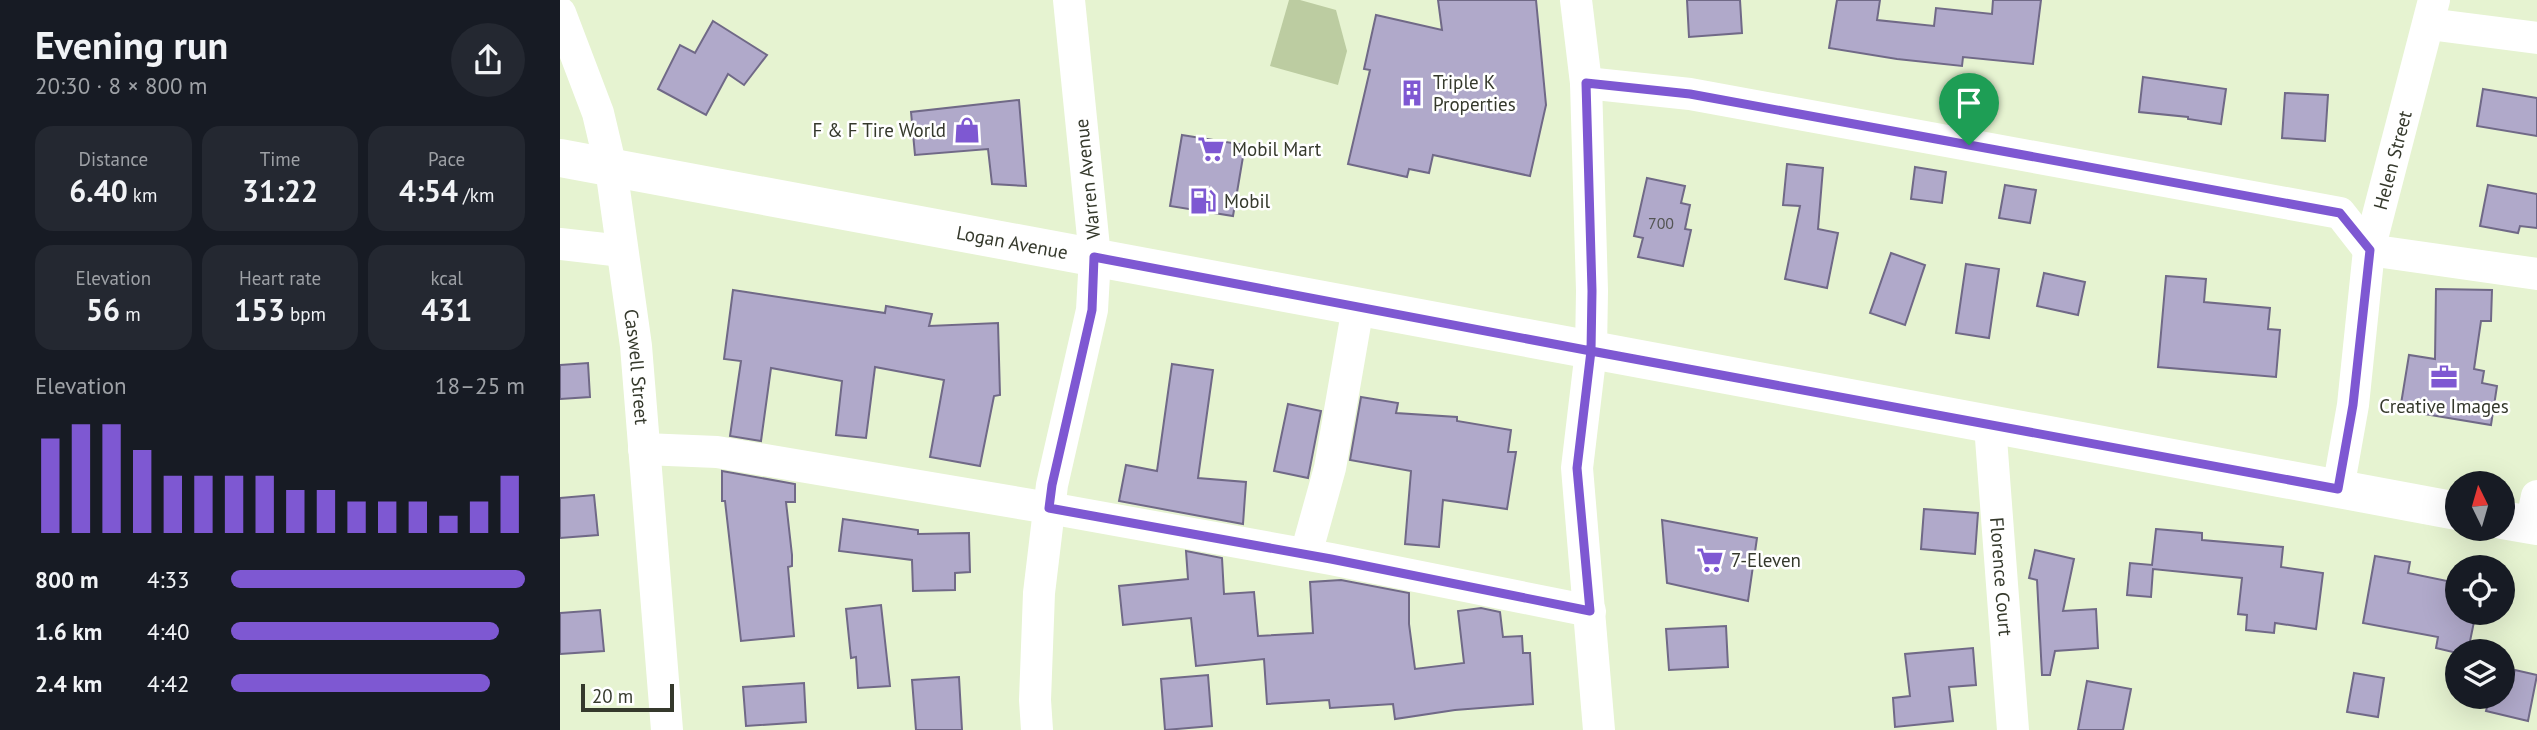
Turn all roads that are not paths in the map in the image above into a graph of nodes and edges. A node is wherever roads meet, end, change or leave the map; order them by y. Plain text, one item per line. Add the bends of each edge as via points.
1 (1069, 0) edge
2 (1576, 0) edge
3 (2432, 12) edge
4 (560, 13) edge
5 (2537, 38) edge
6 (1586, 83) junction
7 (560, 158) edge
8 (611, 168) junction
9 (560, 244) edge
10 (2370, 250) junction
11 (622, 251) junction
12 (1094, 257) junction
13 (2537, 274) edge
14 (1358, 307) junction
15 (1591, 351) junction
16 (1990, 425) junction
17 (644, 449) junction
18 (2338, 489) junction
19 (1049, 508) junction
20 (2445, 509) edge
21 (1306, 554) junction
22 (1590, 611) junction
23 (667, 730) edge
24 (1037, 730) edge
25 (1599, 730) edge
26 (2013, 730) edge

1 - 12 street, Warren Avenue
2 - 6 street
3 - 5 street
3 - 10 street, Helen Street
4 - 8 street, Caswell Street via 598,113
6 - 10 street via 1690,94 2340,213
6 - 15 street
7 - 8 main road, Logan Avenue
8 - 11 street, Caswell Street
8 - 12 main road, Logan Avenue
9 - 11 street
10 - 13 street
10 - 18 street, Helen Street via 2353,405
11 - 17 street, Caswell Street
12 - 14 main road, Logan Avenue
12 - 19 street, Warren Avenue via 1092,310
14 - 15 main road, Logan Avenue
14 - 21 street via 1330,468
15 - 16 main road, Logan Avenue
15 - 22 street via 1577,468
16 - 18 main road, Logan Avenue
16 - 26 street, Florence Court
17 - 19 street via 717,452
17 - 23 street, Caswell Street
18 - 20 main road, Logan Avenue
19 - 21 street
19 - 24 street, Warren Avenue via 1039,593
21 - 22 street
22 - 25 street

